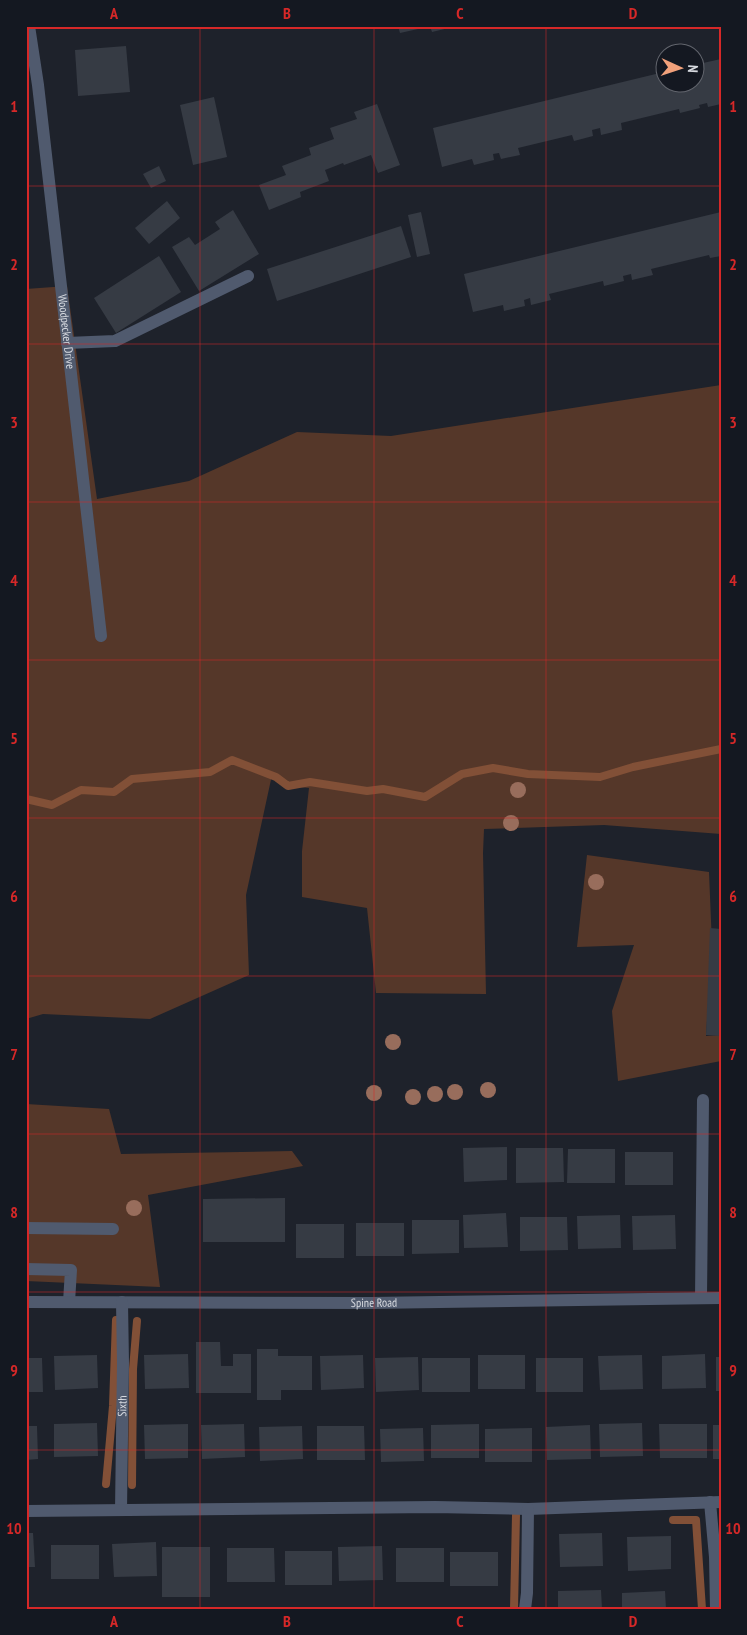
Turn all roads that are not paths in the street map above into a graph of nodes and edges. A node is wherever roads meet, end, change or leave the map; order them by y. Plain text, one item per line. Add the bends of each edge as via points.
1 (28, 26) edge
2 (248, 276) dead end
3 (67, 343) junction
4 (101, 636) dead end
5 (703, 1100) dead end
6 (26, 1228) edge
7 (113, 1229) dead end
8 (26, 1269) edge
9 (701, 1298) junction
10 (721, 1298) edge
11 (26, 1302) edge
12 (69, 1302) junction
13 (122, 1302) junction
14 (716, 1502) edge
15 (528, 1509) junction
16 (121, 1510) junction
17 (26, 1511) edge
18 (525, 1609) edge
19 (716, 1609) edge

1 - 3 street, Woodpecker Drive via 38,85
2 - 3 street via 115,341
3 - 4 street, Woodpecker Drive
5 - 9 street
6 - 7 street
8 - 12 street via 71,1270
9 - 10 street, Spine Road
9 - 13 street, Spine Road via 370,1303
11 - 12 street, Spine Road
12 - 13 street, Spine Road
13 - 16 street, Sixth
14 - 15 street
14 - 19 street
15 - 16 street
15 - 18 street
16 - 17 street

